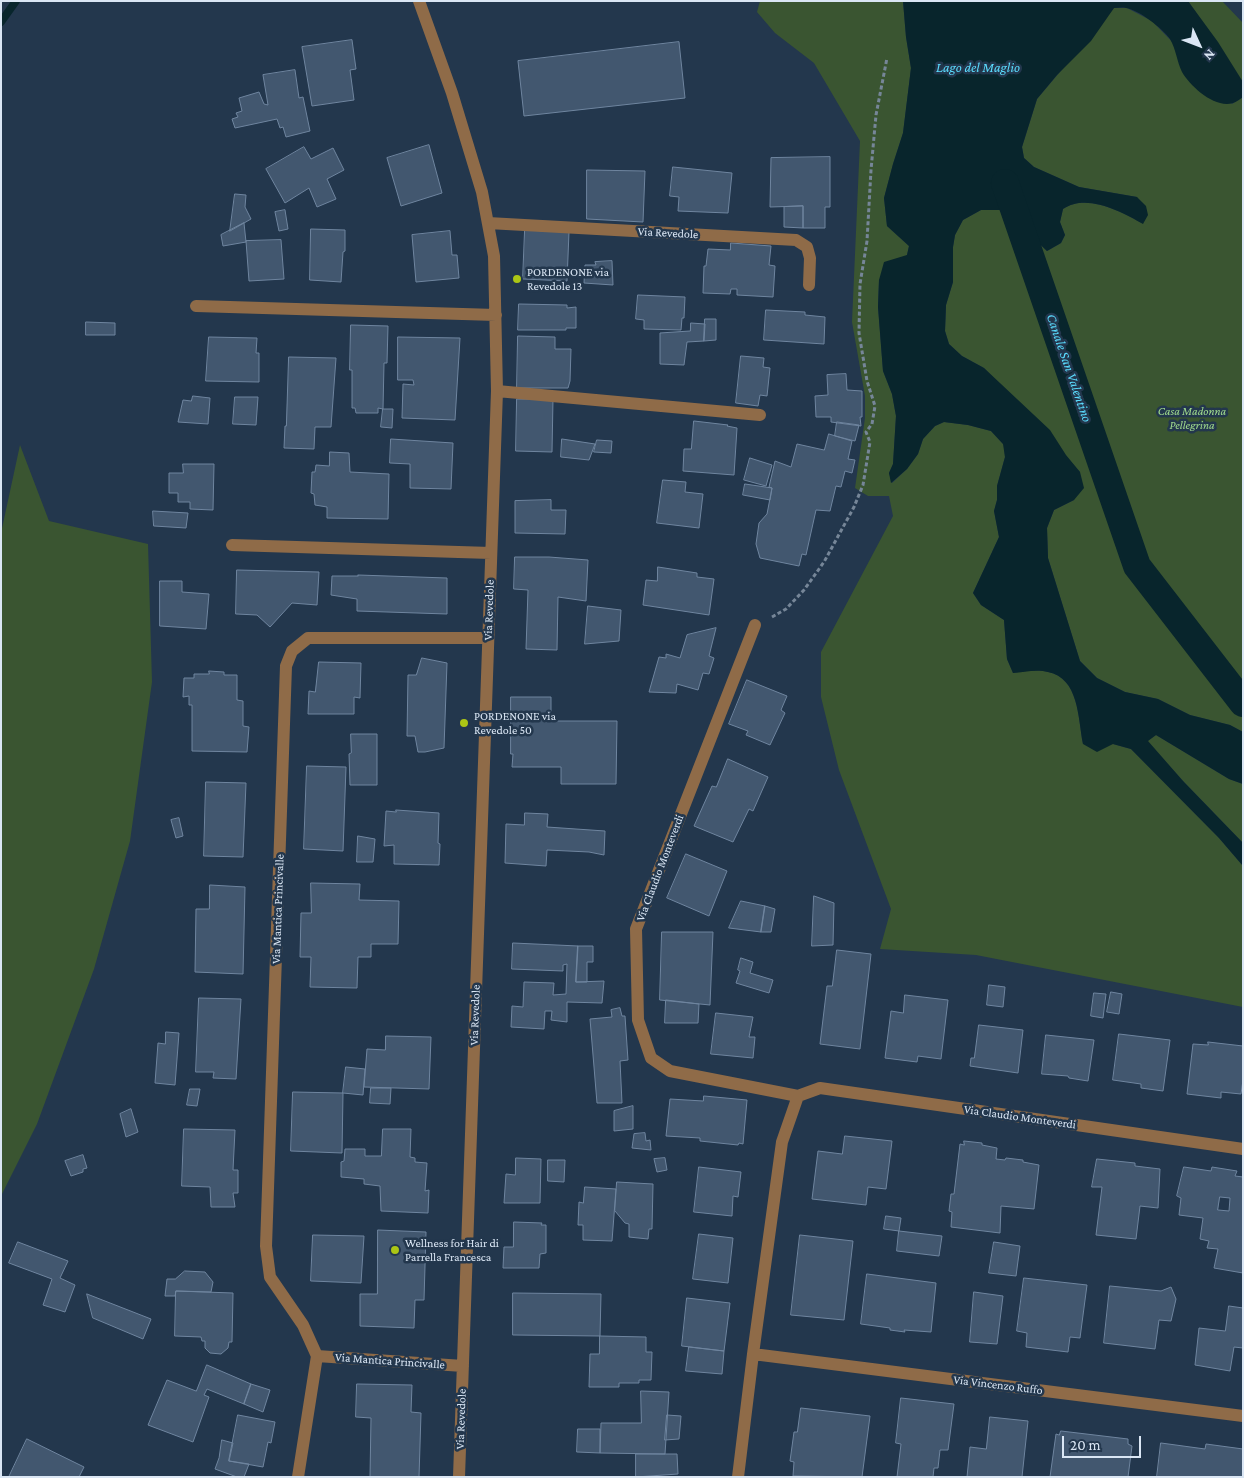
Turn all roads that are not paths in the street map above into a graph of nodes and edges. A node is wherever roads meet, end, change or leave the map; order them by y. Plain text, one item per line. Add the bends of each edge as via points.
1 (419, 1) edge
2 (488, 223) junction
3 (809, 286) dead end
4 (196, 306) dead end
5 (496, 315) junction
6 (497, 391) junction
7 (760, 415) dead end
8 (232, 545) dead end
9 (491, 553) junction
10 (755, 625) road end
11 (488, 638) junction
12 (798, 1096) junction
13 (1243, 1149) edge
14 (753, 1354) junction
15 (317, 1356) junction
16 (463, 1366) junction
17 (1243, 1416) edge
18 (298, 1477) edge
19 (459, 1477) edge
20 (738, 1477) edge

1 - 2 street, Via Revedole via 452,92
2 - 3 street, Via Revedole via 796,240 807,248 810,258
2 - 5 street, Via Revedole via 494,256
4 - 5 street
5 - 6 street, Via Revedole
6 - 7 street
6 - 9 street, Via Revedole
8 - 9 street
9 - 11 street, Via Revedole
10 - 12 street, Via Claudio Monteverdi via 636,928 638,1020 651,1058 670,1070
11 - 15 street, Via Mantica Princivalle via 308,638 292,651 286,666 266,1246 270,1277 303,1325
11 - 16 street, Via Revedole
12 - 13 street, Via Claudio Monteverdi via 820,1088
12 - 14 street via 782,1142
14 - 17 street, Via Vincenzo Ruffo
14 - 20 street
15 - 16 street, Via Mantica Princivalle
15 - 18 street, Via Mantica Princivalle
16 - 19 street, Via Revedole

